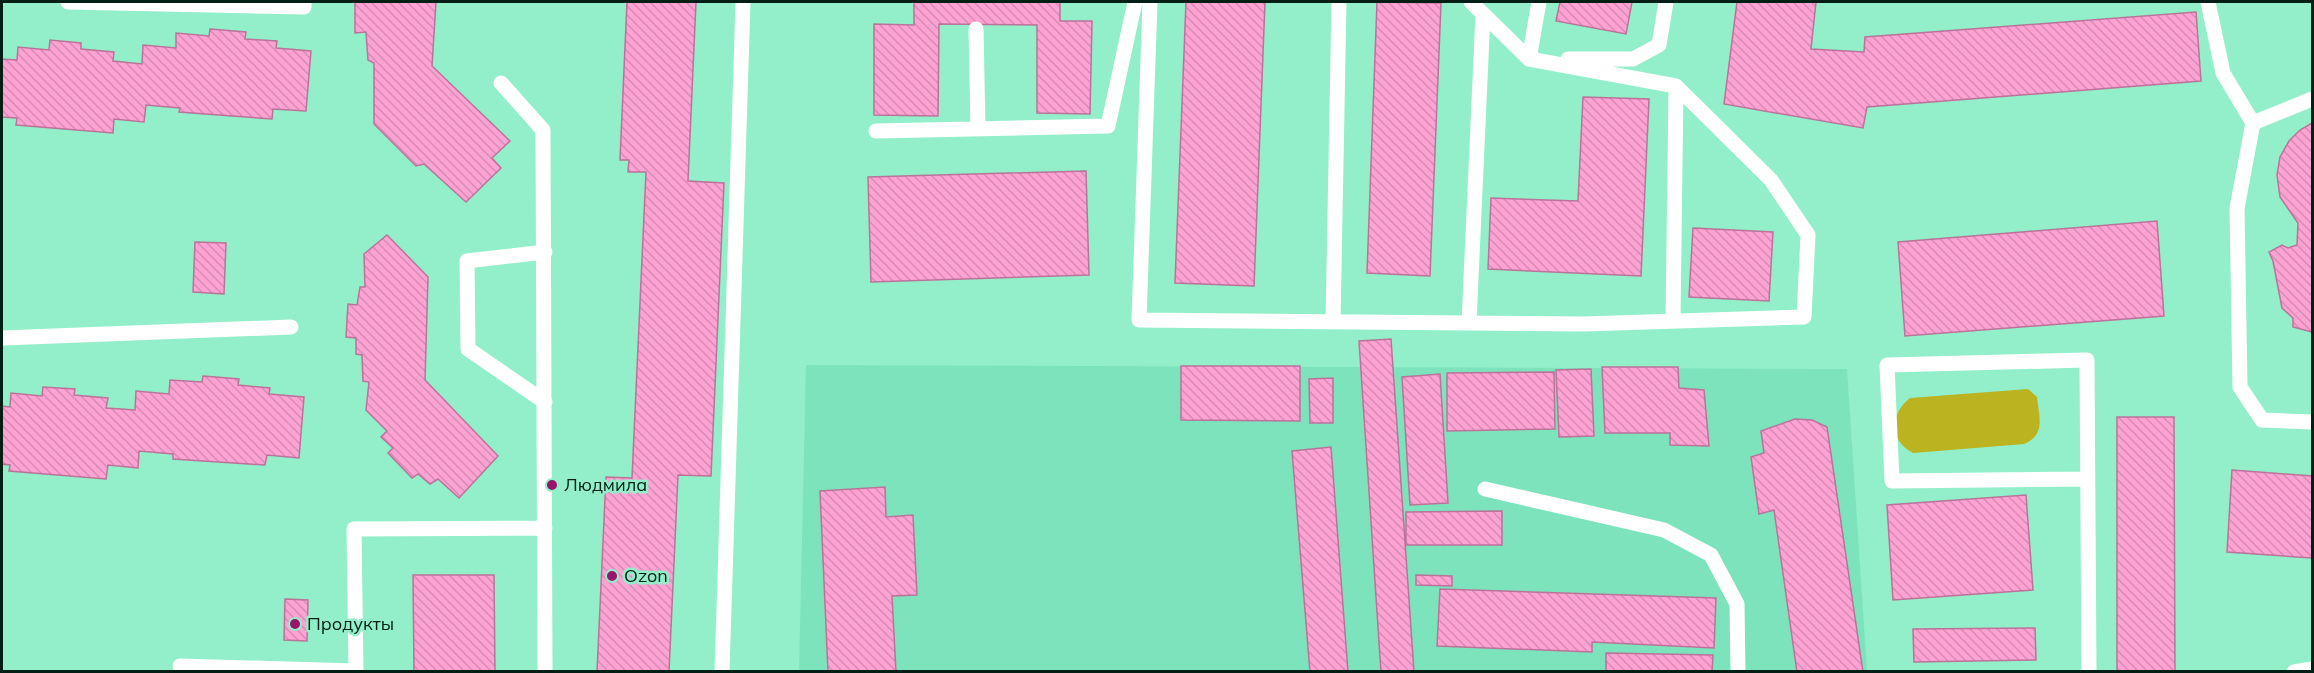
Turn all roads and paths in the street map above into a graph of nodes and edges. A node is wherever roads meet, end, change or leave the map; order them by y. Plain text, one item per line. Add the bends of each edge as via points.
1 (68, 2) edge
2 (304, 2) edge
3 (743, 2) edge
4 (1135, 2) edge
5 (1150, 2) edge
6 (1339, 2) edge
7 (1471, 2) edge
8 (1539, 2) edge
9 (1666, 2) edge
10 (2208, 2) edge
11 (1483, 14) junction
12 (976, 28) dead end
13 (1529, 59) junction
14 (501, 83) dead end
15 (1676, 86) junction
16 (2313, 99) edge
17 (2253, 123) junction
18 (978, 129) junction
19 (876, 131) dead end
20 (545, 252) junction
21 (1673, 321) junction
22 (1333, 322) junction
23 (1469, 323) junction
24 (291, 327) dead end
25 (2, 338) edge
26 (545, 402) junction
27 (2313, 423) edge
28 (2087, 478) junction
29 (1485, 489) dead end
30 (545, 528) junction
31 (180, 666) dead end
32 (2313, 669) edge
33 (356, 671) edge
34 (545, 672) edge
35 (722, 672) edge
36 (1738, 672) edge
37 (2089, 672) edge
38 (2294, 672) edge

1 - 2 lane via 304,7
3 - 35 lane
4 - 18 lane via 1108,126
5 - 22 lane via 1139,320
6 - 22 lane
7 - 11 lane
8 - 13 lane
9 - 13 lane via 1659,45 1633,59
10 - 17 lane via 2223,73
11 - 13 lane
11 - 23 lane
12 - 18 lane
13 - 15 lane
14 - 20 lane via 543,130
15 - 21 lane
15 - 21 lane via 1771,180 1808,235 1804,317
16 - 17 lane
17 - 27 lane via 2237,208 2240,387 2262,420
18 - 19 lane
20 - 26 lane
20 - 26 lane via 467,261 468,349
21 - 23 lane
22 - 23 lane
24 - 25 lane
26 - 30 lane
28 - 28 lane via 2087,360 1887,365 1892,481
28 - 37 lane
29 - 36 lane via 1664,530 1711,555 1737,604
30 - 33 lane via 354,529
30 - 34 lane
31 - 33 lane
32 - 38 lane

